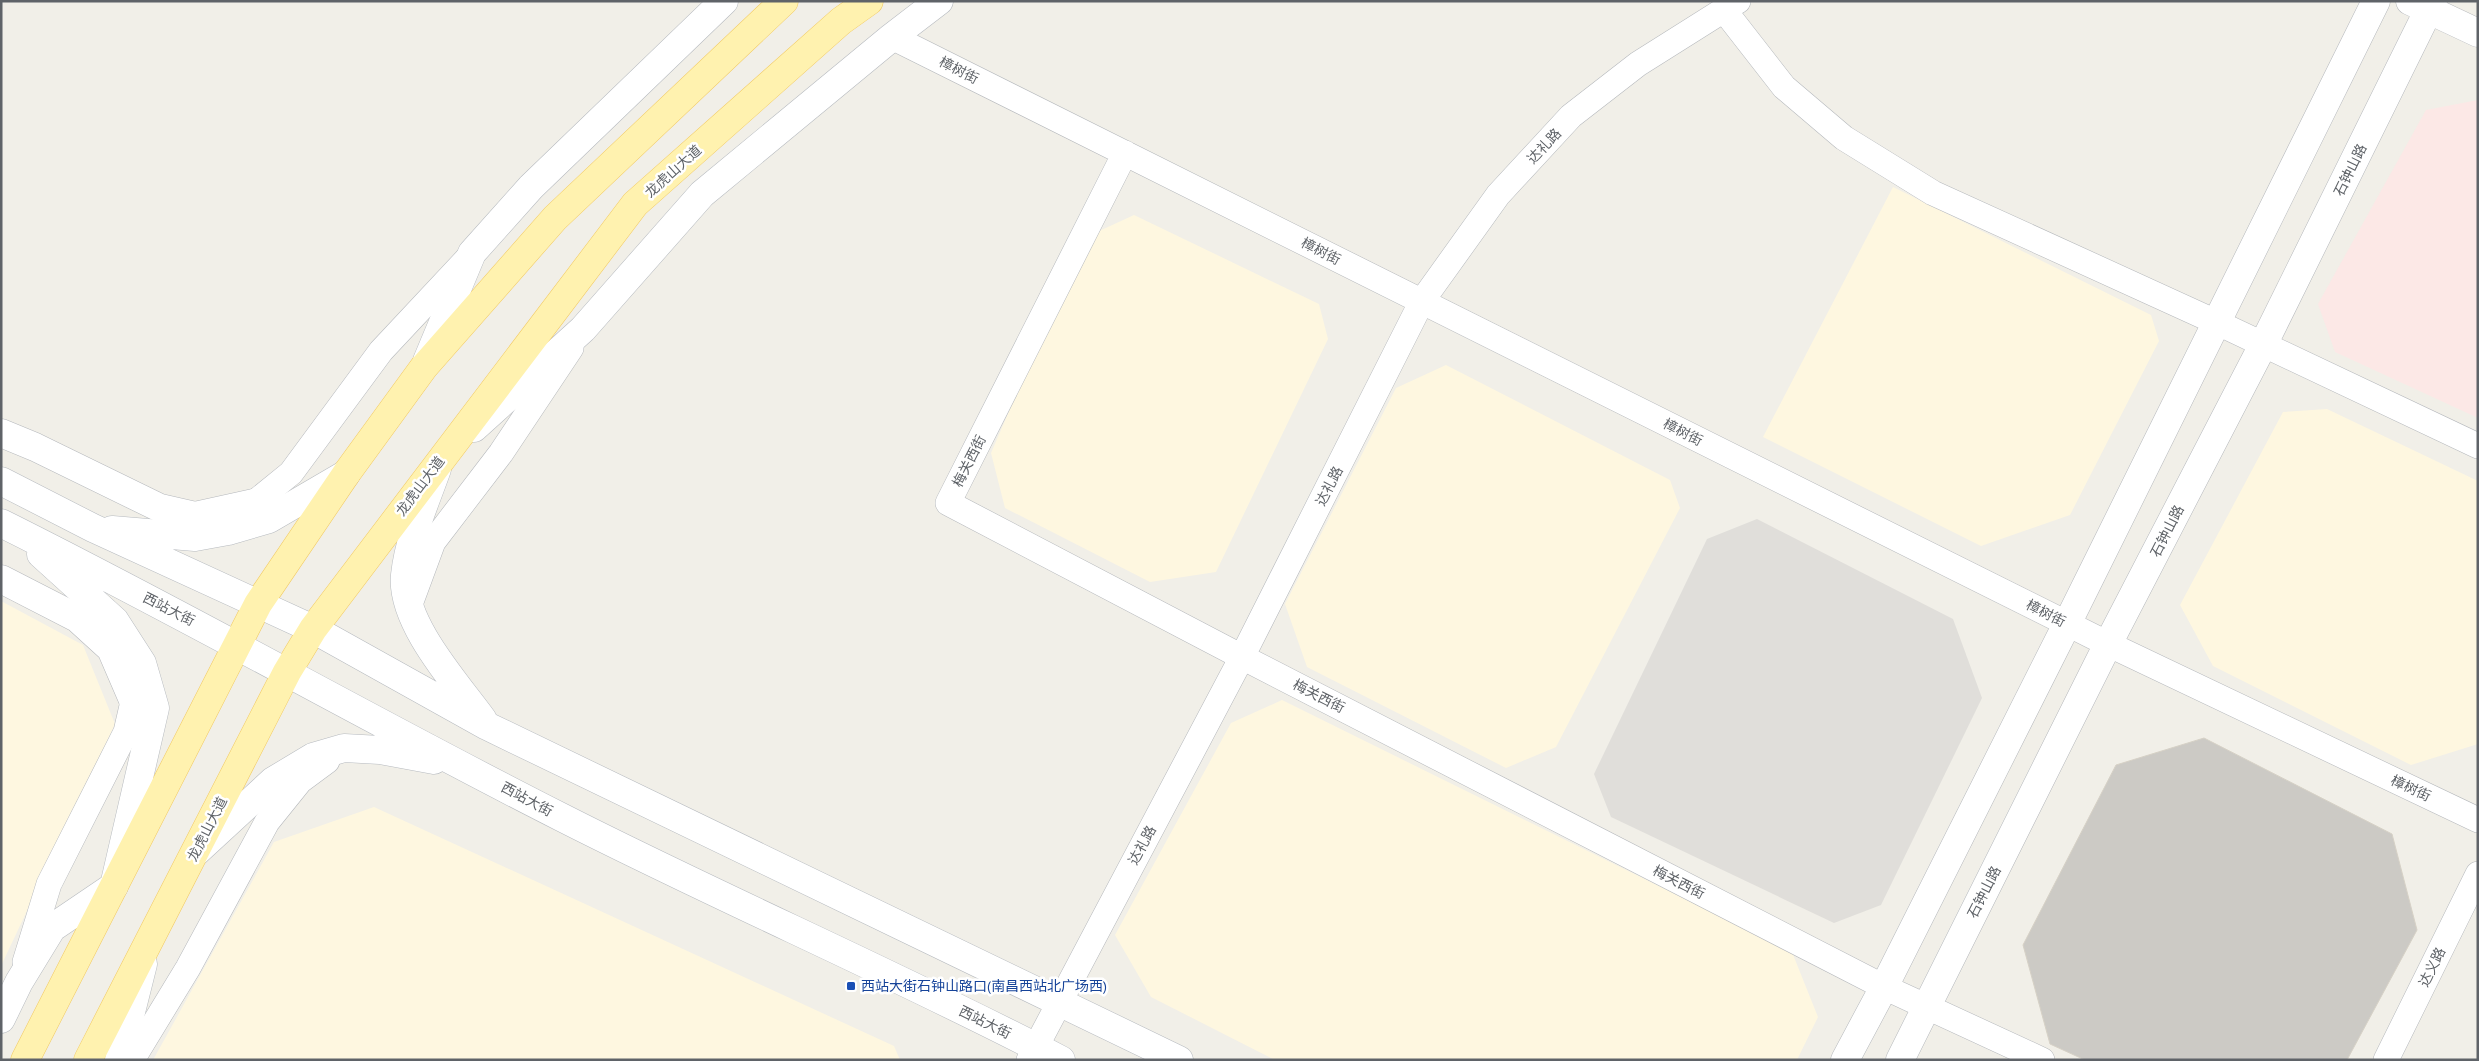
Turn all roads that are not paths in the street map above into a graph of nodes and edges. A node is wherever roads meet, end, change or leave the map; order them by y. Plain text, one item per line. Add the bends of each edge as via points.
1 (724, 1) edge
2 (784, 1) edge
3 (870, 1) edge
4 (939, 1) edge
5 (2376, 1) edge
6 (2424, 4) edge
7 (1731, 5) edge
8 (2478, 33) edge
9 (892, 37) junction
10 (1124, 153) junction
11 (472, 253) junction
12 (1422, 301) junction
13 (2218, 323) junction
14 (583, 329) junction
15 (2264, 345) junction
16 (424, 367) junction
17 (1, 433) edge
18 (2478, 446) edge
19 (441, 458) junction
20 (346, 474) junction
21 (1, 481) edge
22 (254, 503) junction
23 (7, 526) edge
24 (93, 528) junction
25 (228, 531) junction
26 (1, 579) edge
27 (258, 604) junction
28 (409, 607) junction
29 (2067, 624) junction
30 (313, 630) junction
31 (238, 644) junction
32 (2108, 644) junction
33 (1242, 657) junction
34 (142, 663) junction
35 (287, 672) junction
36 (133, 700) junction
37 (488, 726) junction
38 (344, 748) junction
39 (562, 817) junction
40 (2478, 820) edge
41 (195, 853) junction
42 (2478, 874) edge
43 (114, 886) junction
44 (150, 938) junction
45 (19, 982) junction
46 (1884, 987) junction
47 (1059, 1001) junction
48 (1927, 1007) junction
49 (1, 1019) edge
50 (1032, 1053) edge
51 (25, 1060) edge
52 (88, 1060) edge
53 (119, 1060) edge
54 (132, 1060) edge
55 (1061, 1060) edge
56 (1179, 1060) edge
57 (1845, 1060) edge
58 (1900, 1060) edge
59 (2042, 1060) edge
60 (2386, 1060) edge

1 - 11 main road via 531,188
2 - 16 main road via 555,218
3 - 19 main road, 龙虎山大道 via 841,21 635,204
4 - 9 main road
5 - 13 main road
6 - 8 main road
6 - 15 main road, 石钟山路
7 - 12 street, 达礼路 via 1638,64 1571,116 1498,195
7 - 13 street via 1784,87 1844,138 1933,193
9 - 10 street, 樟树街
9 - 14 main road via 702,194
10 - 12 street, 樟树街
10 - 33 street, 梅关西街 via 948,503
11 - 16 main road
11 - 22 street via 381,351 290,474
12 - 29 street, 樟树街
12 - 33 street, 达礼路
13 - 15 street
13 - 29 main road
14 - 19 main road
14 - 28 street via 501,453 433,542
15 - 18 street
15 - 32 main road, 石钟山路
16 - 20 main road
17 - 22 main road via 160,508 195,516
19 - 28 main road via 412,540 405,576
19 - 30 main road, 龙虎山大道
20 - 25 main road via 269,519
20 - 27 main road
21 - 24 main road
22 - 25 street
23 - 31 main road, 西站大街
23 - 34 main road via 115,621
24 - 25 main road via 195,536
24 - 27 main road
26 - 36 main road via 77,618 111,649
27 - 30 main road
27 - 31 main road
28 - 37 main road via 430,645
29 - 32 street, 樟树街
29 - 46 main road
30 - 35 main road, 龙虎山大道
30 - 37 main road
31 - 35 main road, 西站大街
31 - 43 main road
32 - 40 street, 樟树街
32 - 48 main road, 石钟山路
33 - 46 street, 梅关西街
33 - 47 street, 达礼路
34 - 36 street
34 - 43 main road via 155,708
35 - 39 main road, 西站大街
35 - 41 main road, 龙虎山大道
36 - 45 street via 126,732 48,884
37 - 47 main road
38 - 39 main road via 431,758
38 - 41 main road via 313,757 273,781
38 - 54 street via 300,781 267,822 188,968
39 - 50 main road, 西站大街
41 - 44 main road, 龙虎山大道
42 - 60 street, 达义路
43 - 45 main road via 52,928
43 - 51 main road
44 - 52 main road, 龙虎山大道
44 - 53 main road
45 - 49 main road
46 - 48 street, 梅关西街
46 - 57 main road
47 - 50 street, 达礼路
47 - 56 main road
48 - 58 main road, 石钟山路
48 - 59 street, 梅关西街
50 - 55 main road, 西站大街

